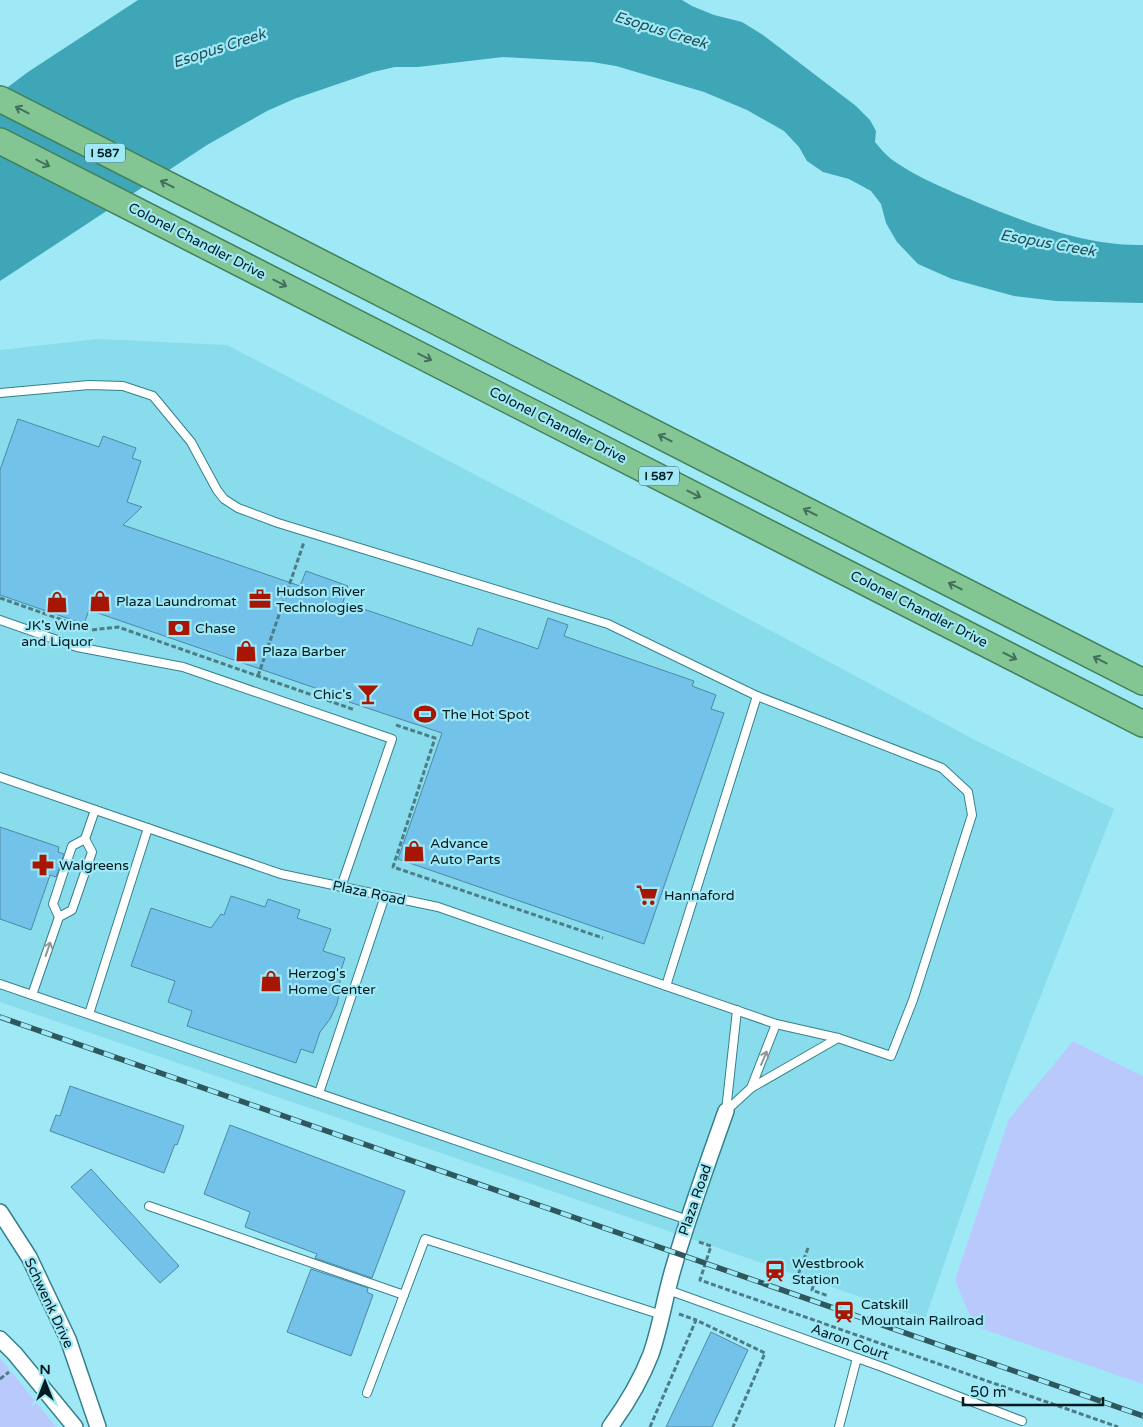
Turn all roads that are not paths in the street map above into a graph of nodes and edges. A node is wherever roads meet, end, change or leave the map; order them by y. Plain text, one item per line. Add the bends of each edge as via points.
1 (0, 99) edge
2 (0, 141) edge
3 (0, 393) edge
4 (0, 620) edge
5 (1143, 682) edge
6 (757, 696) junction
7 (1143, 724) edge
8 (0, 777) edge
9 (95, 810) junction
10 (148, 828) junction
11 (85, 839) junction
12 (341, 887) junction
13 (385, 896) junction
14 (59, 917) junction
15 (0, 984) edge
16 (666, 986) junction
17 (32, 995) junction
18 (737, 1010) junction
19 (89, 1014) junction
20 (776, 1024) junction
21 (838, 1038) junction
22 (751, 1088) junction
23 (319, 1093) junction
24 (726, 1111) junction
25 (149, 1206) dead end
26 (0, 1212) edge
27 (688, 1220) junction
28 (668, 1290) junction
29 (404, 1295) junction
30 (662, 1315) junction
31 (0, 1338) edge
32 (857, 1358) junction
33 (367, 1393) dead end
34 (1022, 1421) dead end
35 (75, 1427) edge
36 (98, 1427) edge
37 (610, 1427) edge
38 (839, 1427) edge

5 -> 1 highway, I 587
2 -> 7 highway, Colonel Chandler Drive / I 587
3 - 6 lane via 89,385 123,386 153,396 191,442 217,490 238,508 608,624
4 - 12 lane via 77,647 183,667 392,739
6 - 16 lane
6 - 21 lane via 942,768 968,792 972,815 913,1000 891,1056
8 - 9 lane, Plaza Road
9 - 10 lane, Plaza Road
9 - 11 lane
10 - 12 lane, Plaza Road via 281,874
10 - 19 lane
11 - 14 lane via 72,846 52,904
11 - 14 lane via 92,852 72,910
12 - 13 lane, Plaza Road
13 - 16 lane, Plaza Road via 438,907
13 - 23 lane
17 -> 14 lane
15 - 17 lane
16 - 18 lane, Plaza Road
17 - 19 lane
18 - 20 lane, Plaza Road
18 - 24 lane, Plaza Road
19 - 23 lane
20 - 21 lane
22 -> 20 lane, Plaza Road
21 - 22 lane
22 - 24 lane, Plaza Road
23 - 27 lane
24 - 27 street, Plaza Road
25 - 29 lane
26 - 36 street, Schwenk Drive via 29,1257 68,1339
27 - 28 street, Plaza Road
28 - 30 street, Plaza Road
28 - 32 lane, Aaron Court
29 - 30 lane via 425,1239
29 - 33 lane
30 - 37 street, Plaza Road via 639,1381
31 - 35 street
32 - 34 lane, Aaron Court
32 - 38 lane

